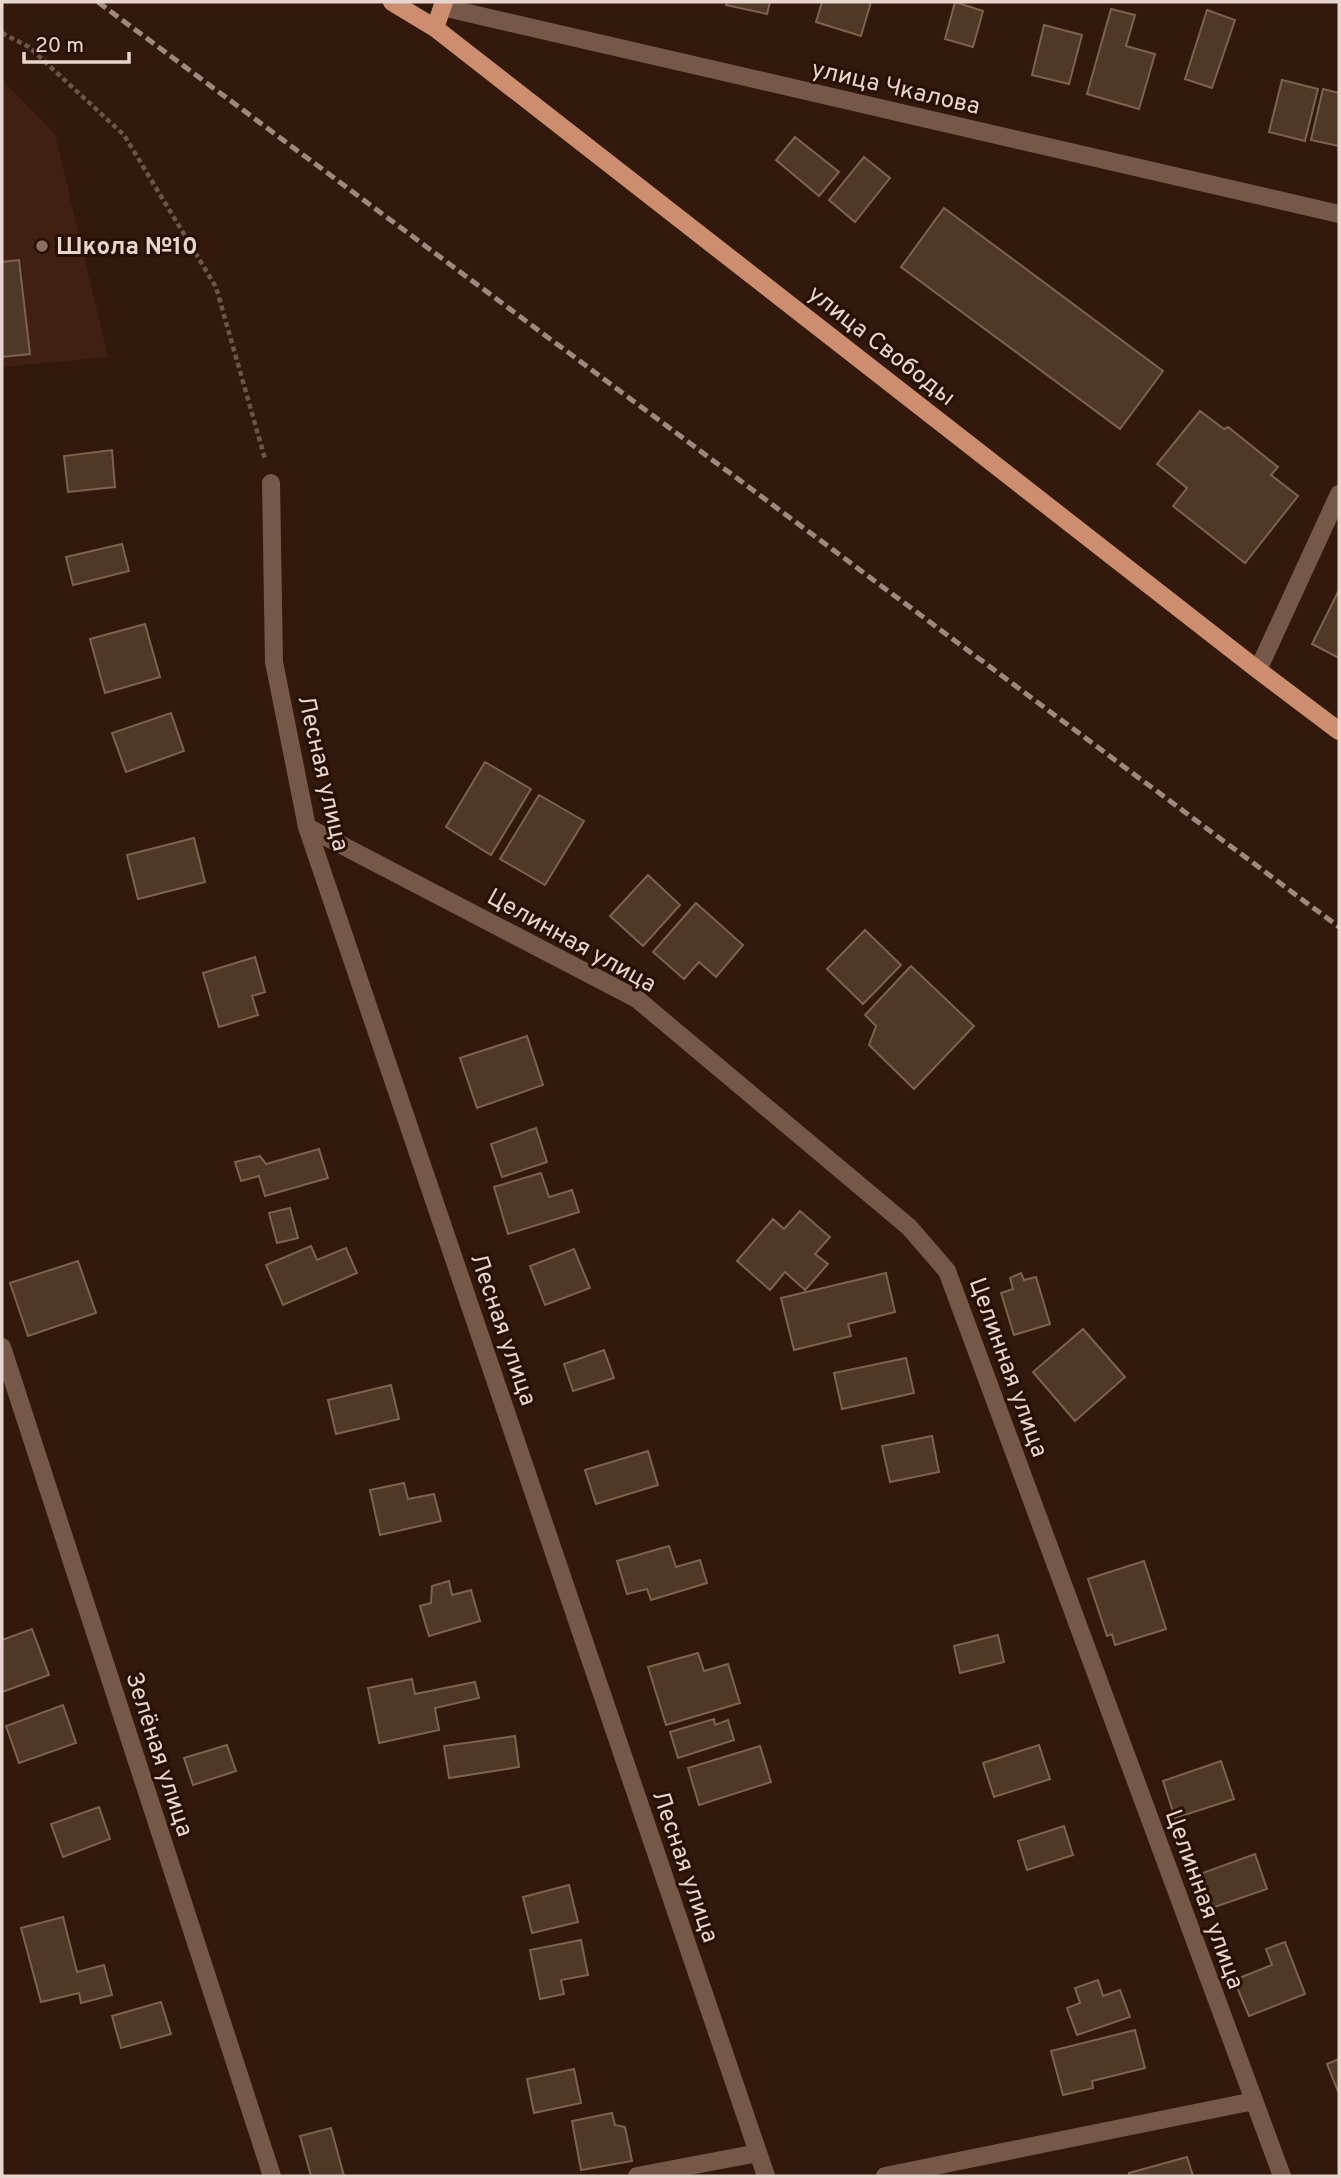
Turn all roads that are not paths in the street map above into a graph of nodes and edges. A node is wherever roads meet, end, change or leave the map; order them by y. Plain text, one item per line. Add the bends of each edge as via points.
1 (392, 2) edge
2 (443, 4) edge
3 (435, 28) junction
4 (1339, 214) edge
5 (271, 483) road end
6 (1339, 494) edge
7 (1258, 670) junction
8 (1339, 731) edge
9 (307, 827) junction
10 (2, 1347) edge
11 (1254, 2101) junction
12 (758, 2153) junction
13 (272, 2176) edge
14 (637, 2176) edge
15 (766, 2176) edge
16 (885, 2176) edge
17 (1282, 2176) edge

1 - 3 main road, улица Свободы
2 - 3 main road
2 - 4 street, улица Чкалова
3 - 7 main road, улица Свободы
5 - 9 street, Лесная улица via 274,662
6 - 7 street
7 - 8 main road, улица Свободы
9 - 11 street, Целинная улица via 637,999 909,1227 947,1271
9 - 12 street, Лесная улица
10 - 13 street, Зелёная улица
11 - 16 street
11 - 17 street, Целинная улица
12 - 14 street
12 - 15 street, Лесная улица

